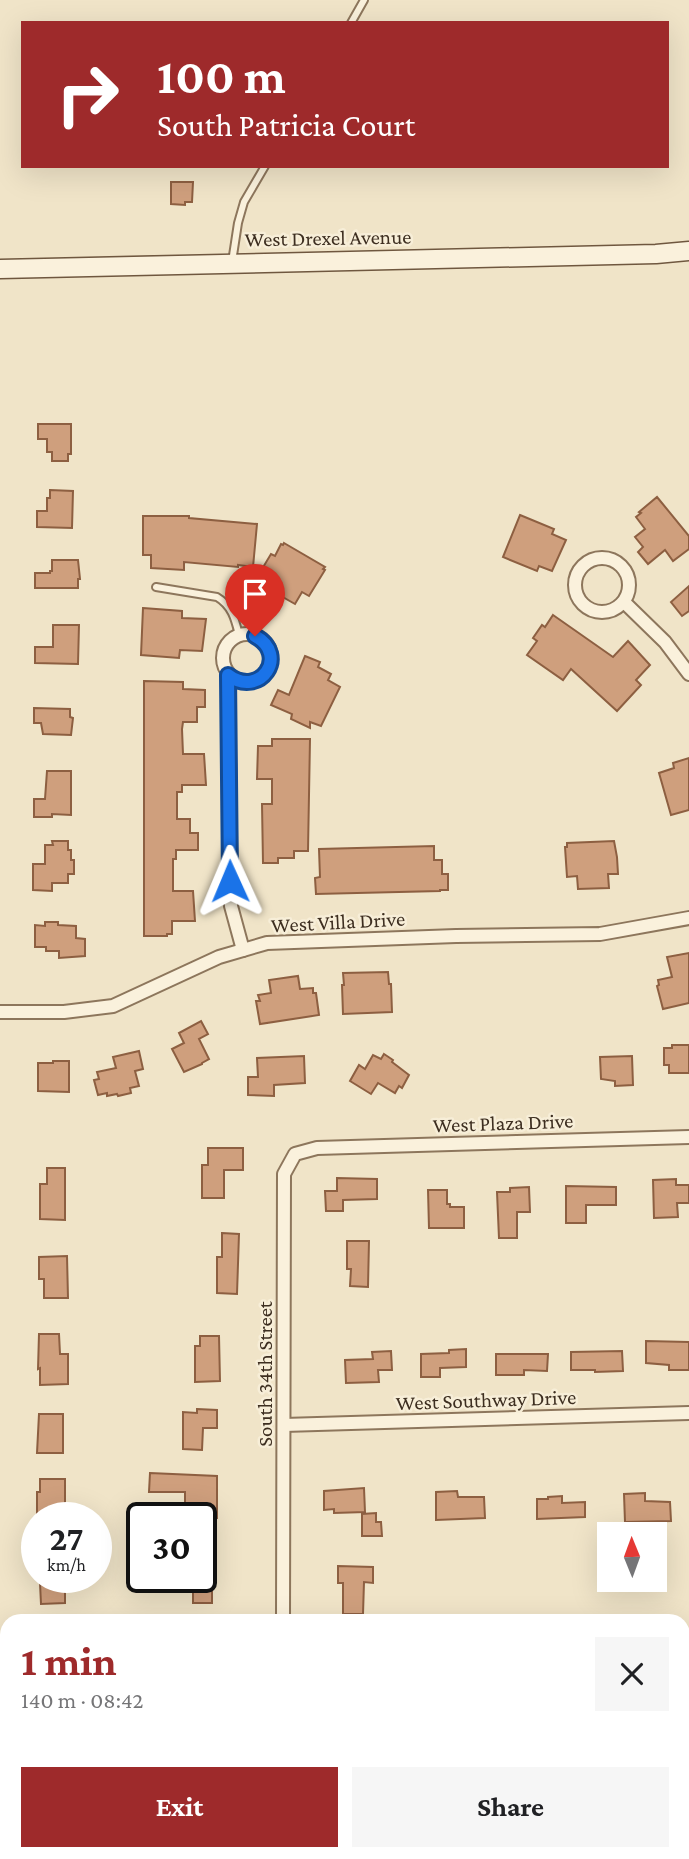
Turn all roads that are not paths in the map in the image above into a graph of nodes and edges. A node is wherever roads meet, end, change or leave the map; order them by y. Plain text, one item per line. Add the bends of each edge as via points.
1 (364, 0) edge
2 (352, 21) edge
3 (264, 168) edge
4 (689, 253) edge
5 (232, 264) junction
6 (0, 269) edge
7 (156, 587) dead end
8 (624, 602) junction
9 (239, 635) junction
10 (689, 674) edge
11 (228, 675) junction
12 (689, 918) edge
13 (243, 950) junction
14 (0, 1012) edge
15 (689, 1137) edge
16 (317, 1148) joint
17 (689, 1413) edge
18 (284, 1425) junction
19 (283, 1614) edge

1 - 2 lane
3 - 5 lane via 244,202
4 - 5 street, West Drexel Avenue
5 - 6 street, West Drexel Avenue
7 - 9 lane via 217,597 231,610
8 - 8 street via 629,588 623,567 603,558 582,566 575,591 584,606 601,613
8 - 10 street via 665,642
9 - 11 street via 223,652
9 - 11 street via 255,636 267,645 269,669 250,682
11 - 13 street via 231,906
12 - 13 street, West Villa Drive via 600,934 267,943
13 - 14 street, West Villa Drive via 113,1006 64,1013
15 - 16 street, West Plaza Drive
16 - 18 street, South 34th Street via 295,1153 284,1174
17 - 18 street, West Southway Drive
18 - 19 street, South 34th Street

